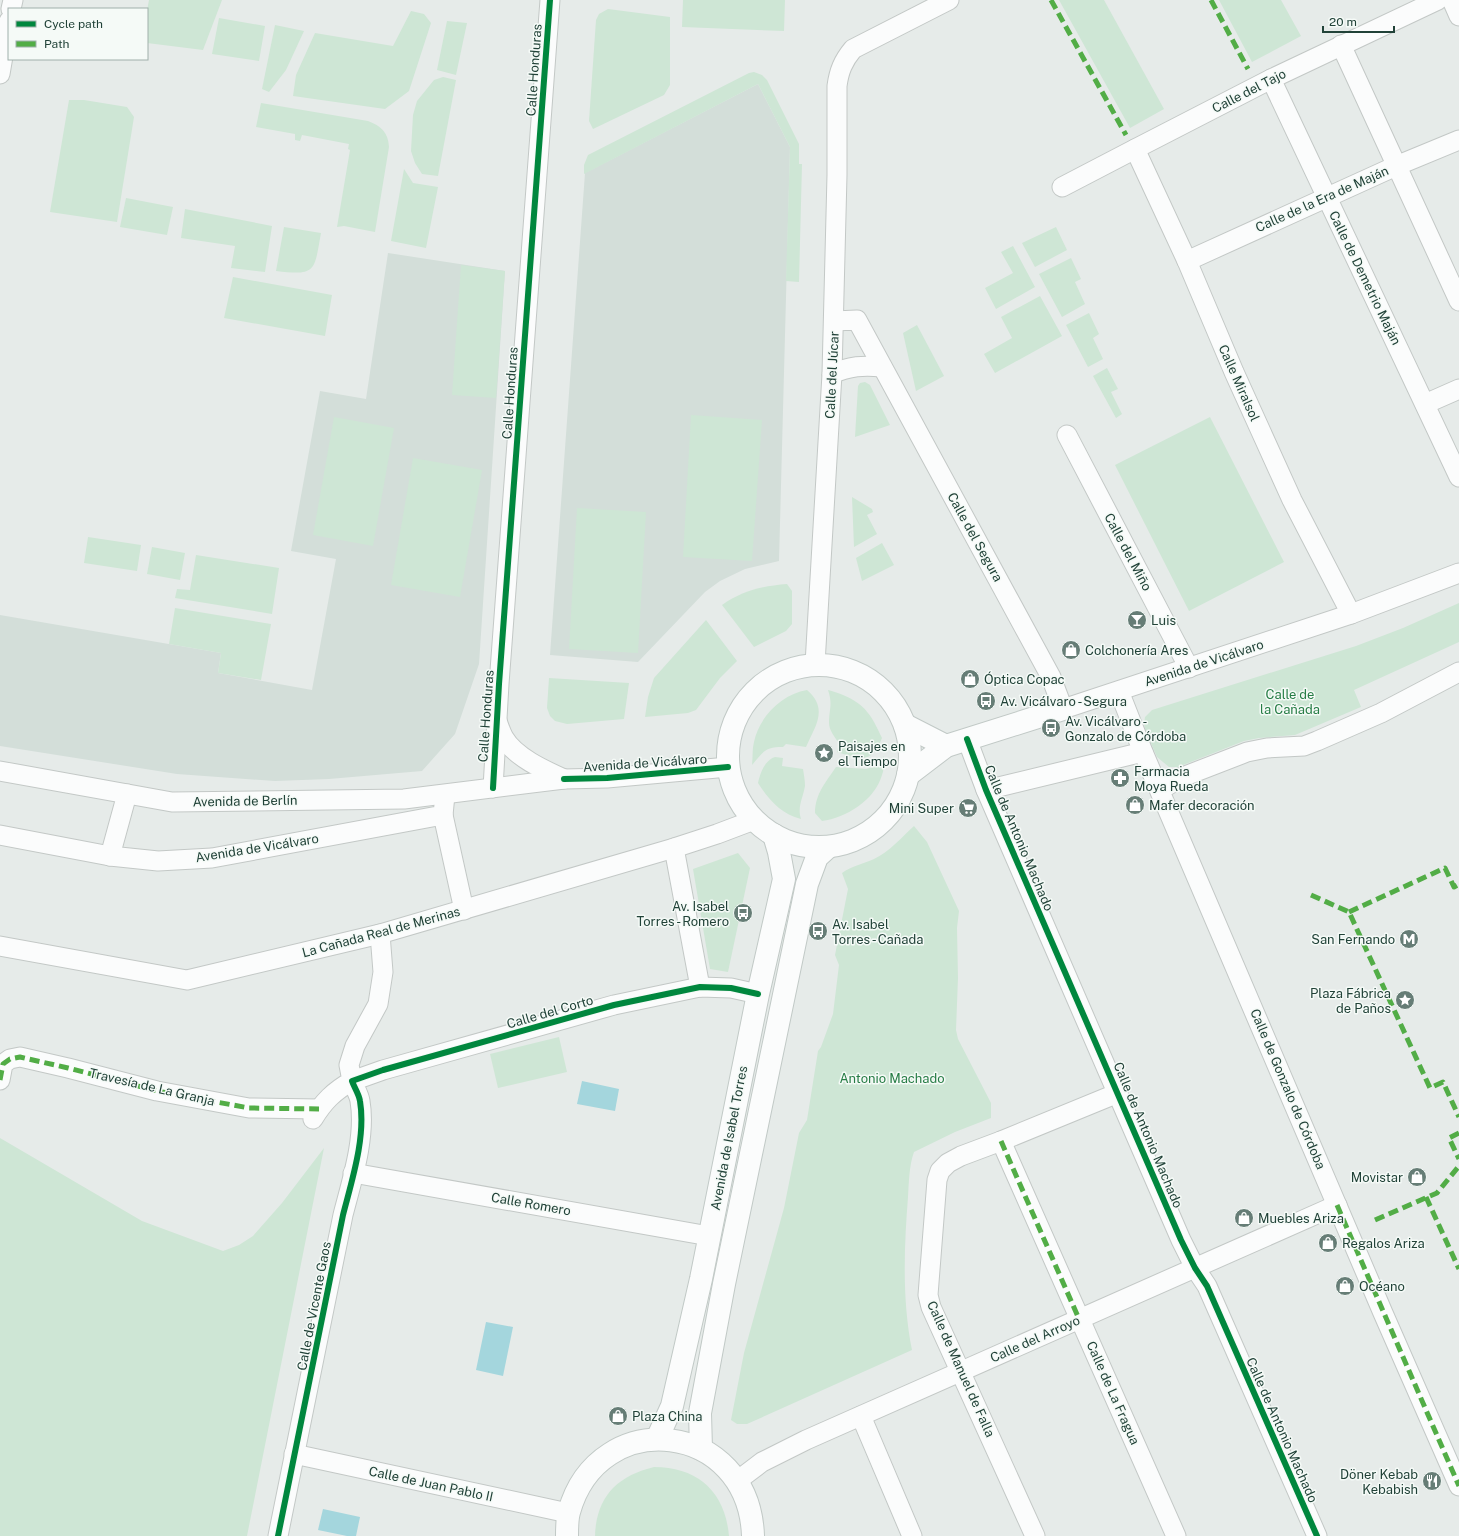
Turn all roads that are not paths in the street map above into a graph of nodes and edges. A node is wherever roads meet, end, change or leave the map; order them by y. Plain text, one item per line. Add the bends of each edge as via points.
1 (550, 0) edge
2 (949, 0) edge
3 (1438, 0) edge
4 (1452, 0) edge
5 (1459, 16) edge
6 (8, 27) edge
7 (1341, 46) junction
8 (0, 74) edge
9 (1271, 79) junction
10 (1459, 140) edge
11 (1135, 148) junction
12 (1396, 166) junction
13 (1062, 187) dead end
14 (1326, 198) junction
15 (1187, 261) junction
16 (1459, 301) edge
17 (834, 320) junction
18 (882, 367) junction
19 (832, 374) junction
20 (1459, 389) edge
21 (1425, 404) junction
22 (1067, 436) dead end
23 (1459, 477) edge
24 (1459, 573) edge
25 (1351, 614) junction
26 (815, 664) junction
27 (1189, 668) junction
28 (1459, 672) edge
29 (1119, 691) junction
30 (1064, 709) junction
31 (497, 719) junction
32 (905, 725) junction
33 (967, 739) junction
34 (946, 746) junction
35 (1143, 752) junction
36 (728, 767) junction
37 (0, 771) edge
38 (908, 775) junction
39 (564, 779) junction
40 (493, 788) junction
41 (986, 790) junction
42 (1160, 790) junction
43 (127, 794) junction
44 (445, 794) junction
45 (443, 815) junction
46 (754, 820) junction
47 (0, 835) edge
48 (774, 835) junction
49 (828, 847) junction
50 (674, 848) junction
51 (110, 856) junction
52 (464, 910) junction
53 (380, 934) junction
54 (0, 946) edge
55 (700, 987) junction
56 (758, 994) junction
57 (0, 1080) edge
58 (352, 1081) junction
59 (1118, 1093) junction
60 (316, 1115) joint
61 (1002, 1141) junction
62 (353, 1173) junction
63 (1337, 1205) junction
64 (709, 1236) junction
65 (1195, 1268) junction
66 (1080, 1319) junction
67 (961, 1372) junction
68 (861, 1416) junction
69 (658, 1439) junction
70 (701, 1449) junction
71 (294, 1454) junction
72 (737, 1481) junction
73 (1459, 1486) edge
74 (568, 1513) junction
75 (278, 1536) edge
76 (567, 1536) edge
77 (753, 1536) edge
78 (912, 1536) edge
79 (1035, 1536) edge
80 (1176, 1536) edge
81 (1317, 1536) edge

1 - 31 street, Calle Honduras
2 - 17 street, Calle del Júcar via 853,49 839,73
3 - 7 street, Calle del Tajo
4 - 5 street
6 - 8 street
7 - 9 street, Calle del Tajo
7 - 12 street
9 - 11 street, Calle del Tajo
9 - 14 street, Calle de Demetrio Maján
10 - 12 street, Calle de la Era de Maján
11 - 13 street, Calle del Tajo
11 - 15 street, Calle Miralsol
12 - 14 street, Calle de la Era de Maján
12 - 16 street
14 - 15 street, Calle de la Era de Maján
14 - 21 street, Calle de Demetrio Maján
15 - 25 street, Calle Miralsol via 1292,500
17 - 18 street, Calle del Segura via 857,320
17 - 19 street, Calle del Júcar
18 - 19 street via 856,366
18 - 30 street, Calle del Segura via 1051,677
19 - 26 street, Calle del Júcar
20 - 21 street
21 - 23 street, Calle de Demetrio Maján
22 - 27 street, Calle del Miño
24 - 25 street, Avenida de Vicálvaro
25 - 27 street, Avenida de Vicálvaro
26 - 32 street via 849,669 865,676 891,699
26 - 36 street via 786,670 772,677 749,696 740,709 729,737
27 - 29 street, Avenida de Vicálvaro
28 - 42 street via 1381,713 1304,746 1247,752 1180,778
29 - 30 street, Avenida de Vicálvaro
29 - 35 street, Calle de Gonzalo de Córdoba
30 - 33 street, Avenida de Vicálvaro
31 - 39 street, Calle Honduras via 505,739 522,758
31 - 40 street, Calle Honduras
32 - 34 street
32 - 38 street via 910,750
33 - 34 street, Avenida de Vicálvaro
33 - 41 street, Calle de Antonio Machado
34 - 38 street, Avenida de Vicálvaro
35 - 41 street
35 - 42 street, Calle de Gonzalo de Córdoba
36 - 39 street, Avenida de Vicálvaro via 607,778
36 - 46 street via 737,795
37 - 43 street, Avenida de Berlín
38 - 49 street via 898,802 880,824 856,839
39 - 40 street, Avenida de Vicálvaro
40 - 44 street, Avenida de Berlín
41 - 59 street, Calle de Antonio Machado
42 - 63 street, Calle de Gonzalo de Córdoba
43 - 44 street, Avenida de Berlín via 172,802 404,799
43 - 51 street
44 - 45 street
45 - 51 street, Avenida de Vicálvaro via 212,858 158,861
45 - 52 street
46 - 48 street
46 - 50 street, La Cañada Real de Merinas
47 - 51 street, Avenida de Vicálvaro
48 - 49 street via 791,843
48 - 56 street, Avenida de Isabel Torres via 784,879
49 - 70 street, Avenida de Isabel Torres via 816,857 807,884 724,1284 700,1413
50 - 52 street, La Cañada Real de Merinas
50 - 55 street
52 - 53 street, La Cañada Real de Merinas
53 - 54 street, La Cañada Real de Merinas via 187,980
53 - 58 street, Calle de Vicente Gaos via 383,972 378,1004 354,1046 349,1065
55 - 56 street, Calle del Corto via 731,988
55 - 58 street, Calle del Corto via 614,1005
56 - 64 street, Avenida de Isabel Torres
57 - 60 street, Travesía de La Granja via 3,1064 20,1057 157,1091 249,1108
58 - 60 street, Calle del Corto via 335,1091
58 - 62 street, Calle de Vicente Gaos via 360,1099 362,1124
59 - 61 street
59 - 65 street, Calle de Antonio Machado
61 - 66 street, Calle de La Fragua
61 - 67 street, Calle de Manuel de Falla via 948,1163 940,1171 937,1180 928,1295
62 - 64 street, Calle Romero
62 - 71 street, Calle de Vicente Gaos
63 - 65 street, Calle del Arroyo
63 - 73 street, Calle de Gonzalo de Córdoba
64 - 69 street, Avenida de Isabel Torres via 672,1406
65 - 66 street, Calle del Arroyo
65 - 81 street, Calle de Antonio Machado via 1207,1286
66 - 67 street, Calle del Arroyo
66 - 80 street, Calle de La Fragua
67 - 68 street, Calle del Arroyo
67 - 79 street, Calle de Manuel de Falla
68 - 72 street, Calle del Arroyo via 762,1462
68 - 78 street
69 - 70 street via 680,1441
69 - 74 street via 633,1443 610,1453 591,1469 577,1490
70 - 72 street via 722,1462
71 - 74 street, Calle de Juan Pablo II
71 - 75 street, Calle de Vicente Gaos
72 - 77 street via 747,1499
74 - 76 street

